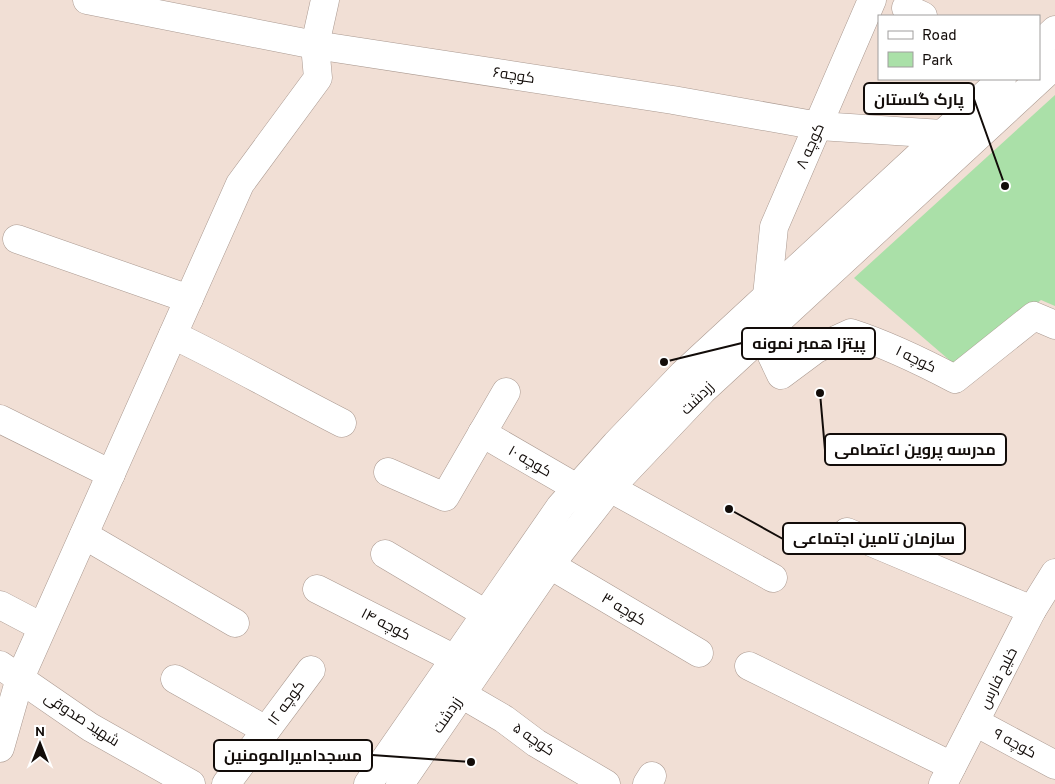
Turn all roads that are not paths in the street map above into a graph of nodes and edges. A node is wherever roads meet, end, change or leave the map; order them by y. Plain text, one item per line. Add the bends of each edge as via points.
1 (87, 0) edge
2 (324, 0) edge
3 (872, 0) edge
4 (1055, 30) edge
5 (1040, 44) edge
6 (316, 45) junction
7 (1040, 46) edge
8 (1055, 64) edge
9 (1040, 78) edge
10 (1001, 80) edge
11 (1038, 80) edge
12 (819, 126) junction
13 (942, 134) junction
14 (18, 239) dead end
15 (767, 296) junction
16 (189, 299) junction
17 (1055, 325) edge
18 (173, 335) junction
19 (762, 335) junction
20 (506, 392) dead end
21 (0, 419) edge
22 (342, 422) dead end
23 (482, 433) junction
24 (388, 472) dead end
25 (111, 474) junction
26 (577, 488) junction
27 (610, 488) junction
28 (847, 532) dead end
29 (84, 535) junction
30 (385, 554) dead end
31 (550, 565) junction
32 (1055, 573) edge
33 (773, 578) dead end
34 (317, 588) dead end
35 (0, 605) edge
36 (1032, 610) junction
37 (486, 614) junction
38 (236, 623) dead end
39 (42, 627) junction
40 (699, 653) dead end
41 (455, 659) junction
42 (749, 666) dead end
43 (310, 670) dead end
44 (10, 671) edge
45 (175, 679) dead end
46 (461, 694) junction
47 (975, 722) junction
48 (266, 730) junction
49 (0, 748) edge
50 (1055, 765) edge
51 (948, 775) edge
52 (191, 784) edge
53 (226, 784) edge
54 (368, 784) edge
55 (400, 784) edge
56 (606, 784) edge

1 - 6 street, کوچه۶
2 - 6 street
3 - 12 street, کوچه ۸
4 - 5 street
6 - 12 street, کوچه۶
6 - 16 street via 318,78 240,184
7 - 8 street
8 - 9 street, زردشت
10 - 13 street, زردشت
11 - 19 street, زردشت
12 - 13 street, کوچه۶
12 - 15 street, کوچه ۸ via 774,227
13 - 15 street, زردشت
14 - 16 street
15 - 26 street, زردشت via 683,374
16 - 18 street
17 - 19 street, کوچه ۱ via 1034,316 955,379 878,341 851,333 816,349 781,375
18 - 22 street
18 - 25 street
19 - 27 street, زردشت via 703,390
20 - 23 street
21 - 25 street
23 - 24 street via 445,497
23 - 26 street, کوچه ۱۰
25 - 29 street
26 - 37 street, زردشت via 560,507
27 - 31 street, زردشت
27 - 33 street
28 - 36 street
29 - 38 street
29 - 39 street
30 - 37 street
31 - 40 street, کوچه ۳
31 - 46 street, زردشت
32 - 36 street, خلیج فارس
34 - 41 street, کوچه ۱۴
35 - 39 street
36 - 47 street, خلیج فارس
37 - 41 street, زردشت
39 - 44 street
41 - 54 street, زردشت
42 - 51 street
43 - 48 street, کوچه ۱۲
44 - 49 street
44 - 52 street, شهید صدوقی via 90,727
45 - 48 street
46 - 55 street, زردشت
46 - 56 street, کوچه ۵
47 - 50 street, کوچه ۹
47 - 51 street, خلیج فارس
48 - 53 street, کوچه ۱۲

